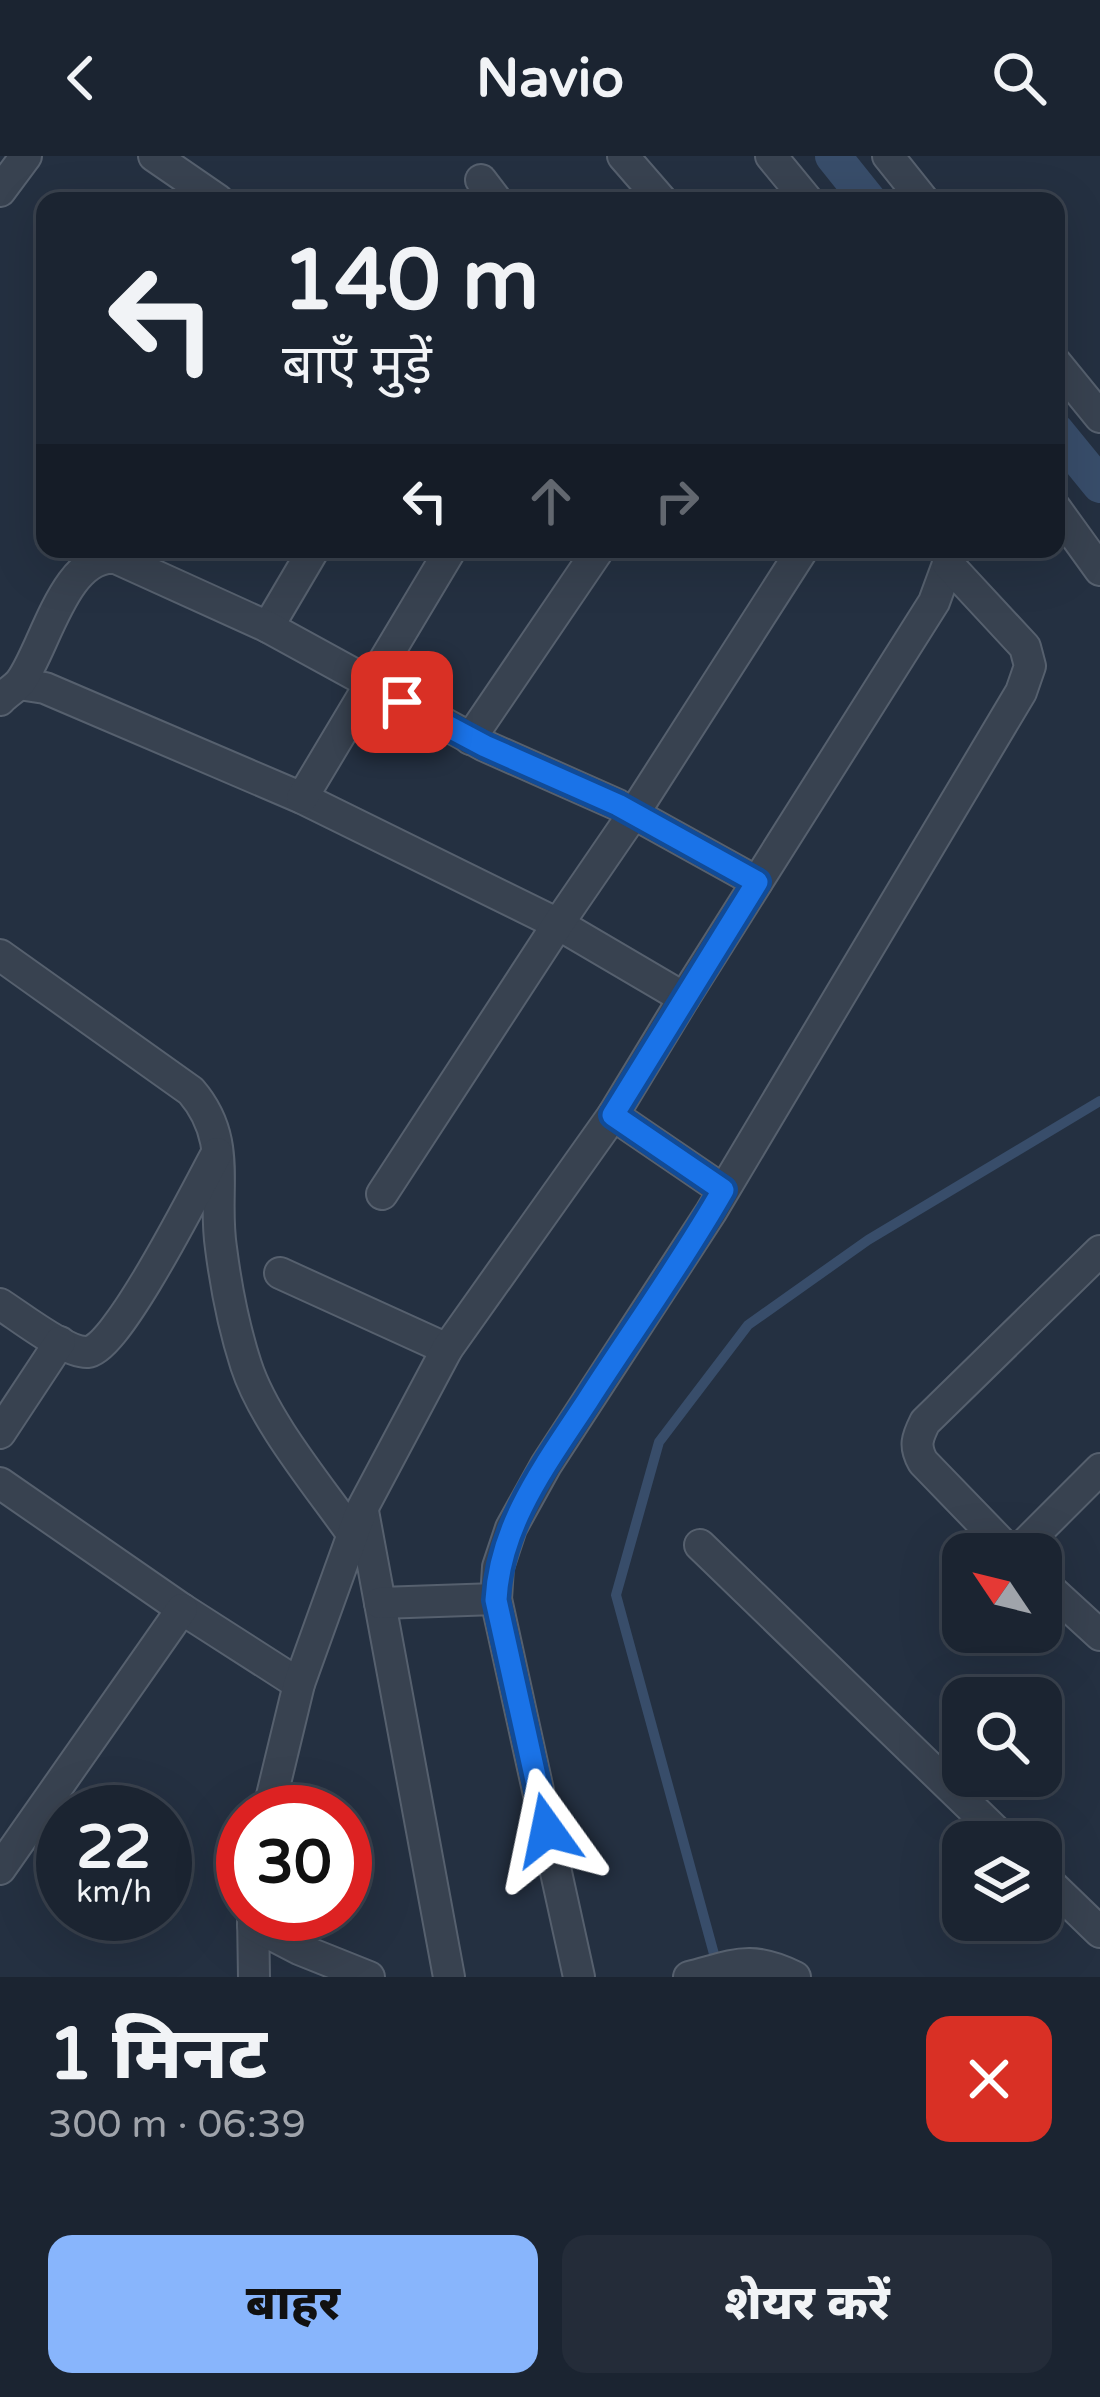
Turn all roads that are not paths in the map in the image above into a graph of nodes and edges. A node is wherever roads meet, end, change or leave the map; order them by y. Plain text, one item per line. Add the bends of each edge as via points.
1 (26, 156) edge
2 (154, 156) edge
3 (623, 156) edge
4 (771, 156) edge
5 (888, 156) edge
6 (0, 191) edge
7 (206, 192) edge
8 (654, 192) edge
9 (801, 192) edge
10 (918, 192) edge
11 (1065, 374) edge
12 (1100, 417) edge
13 (1065, 521) edge
14 (102, 558) edge
15 (112, 558) edge
16 (309, 558) edge
17 (445, 558) edge
18 (593, 558) edge
19 (791, 558) edge
20 (947, 558) edge
21 (950, 558) edge
22 (1100, 570) edge
23 (268, 628) junction
24 (368, 683) junction
25 (10, 692) edge
26 (470, 739) junction
27 (302, 798) junction
28 (634, 813) junction
29 (757, 882) junction
30 (558, 924) junction
31 (0, 955) edge
32 (684, 998) junction
33 (613, 1115) junction
34 (218, 1152) junction
35 (723, 1190) junction
36 (382, 1194) dead end
37 (1100, 1251) edge
38 (280, 1273) dead end
39 (0, 1304) edge
40 (60, 1342) junction
41 (447, 1349) junction
42 (0, 1432) edge
43 (1100, 1468) edge
44 (4, 1496) edge
45 (358, 1522) junction
46 (993, 1533) edge
47 (1035, 1533) edge
48 (700, 1545) dead end
49 (496, 1600) junction
50 (1062, 1600) edge
51 (380, 1603) junction
52 (182, 1609) junction
53 (1100, 1635) edge
54 (299, 1684) junction
55 (275, 1785) edge
56 (985, 1821) edge
57 (0, 1869) edge
58 (1062, 1895) edge
59 (1100, 1932) edge
60 (253, 1941) edge
61 (287, 1941) edge
62 (773, 1970) edge
63 (254, 1977) edge
64 (369, 1977) edge
65 (449, 1977) edge
66 (579, 1977) edge
67 (689, 1977) edge

1 - 6 street
2 - 7 street
3 - 8 street
4 - 9 street
5 - 10 street
11 - 12 street
13 - 22 street
14 - 25 street via 65,592
15 - 23 street
16 - 23 street
17 - 24 street
18 - 26 street
19 - 28 street
20 - 29 street via 934,602
21 - 35 street via 1025,646 1030,665 1021,692
23 - 24 street
24 - 26 street
24 - 27 street
25 - 27 street via 45,688
26 - 28 street
27 - 30 street
28 - 29 street
28 - 30 street
29 - 32 street
30 - 32 street
30 - 36 street
31 - 34 street via 190,1091 207,1109
32 - 33 street
33 - 35 street
33 - 41 street
34 - 40 street via 112,1335 88,1352
34 - 45 street via 220,1244 256,1394
35 - 49 street via 511,1528
37 - 46 street via 917,1438 922,1462
38 - 41 street
39 - 40 street
40 - 42 street
41 - 45 street
43 - 47 street
44 - 52 street
45 - 51 street
45 - 54 street
48 - 56 street
49 - 51 street
49 - 66 street
50 - 53 street
51 - 65 street
52 - 54 street
52 - 57 street
54 - 55 street
58 - 59 street
60 - 63 street
61 - 64 street
62 - 67 street

